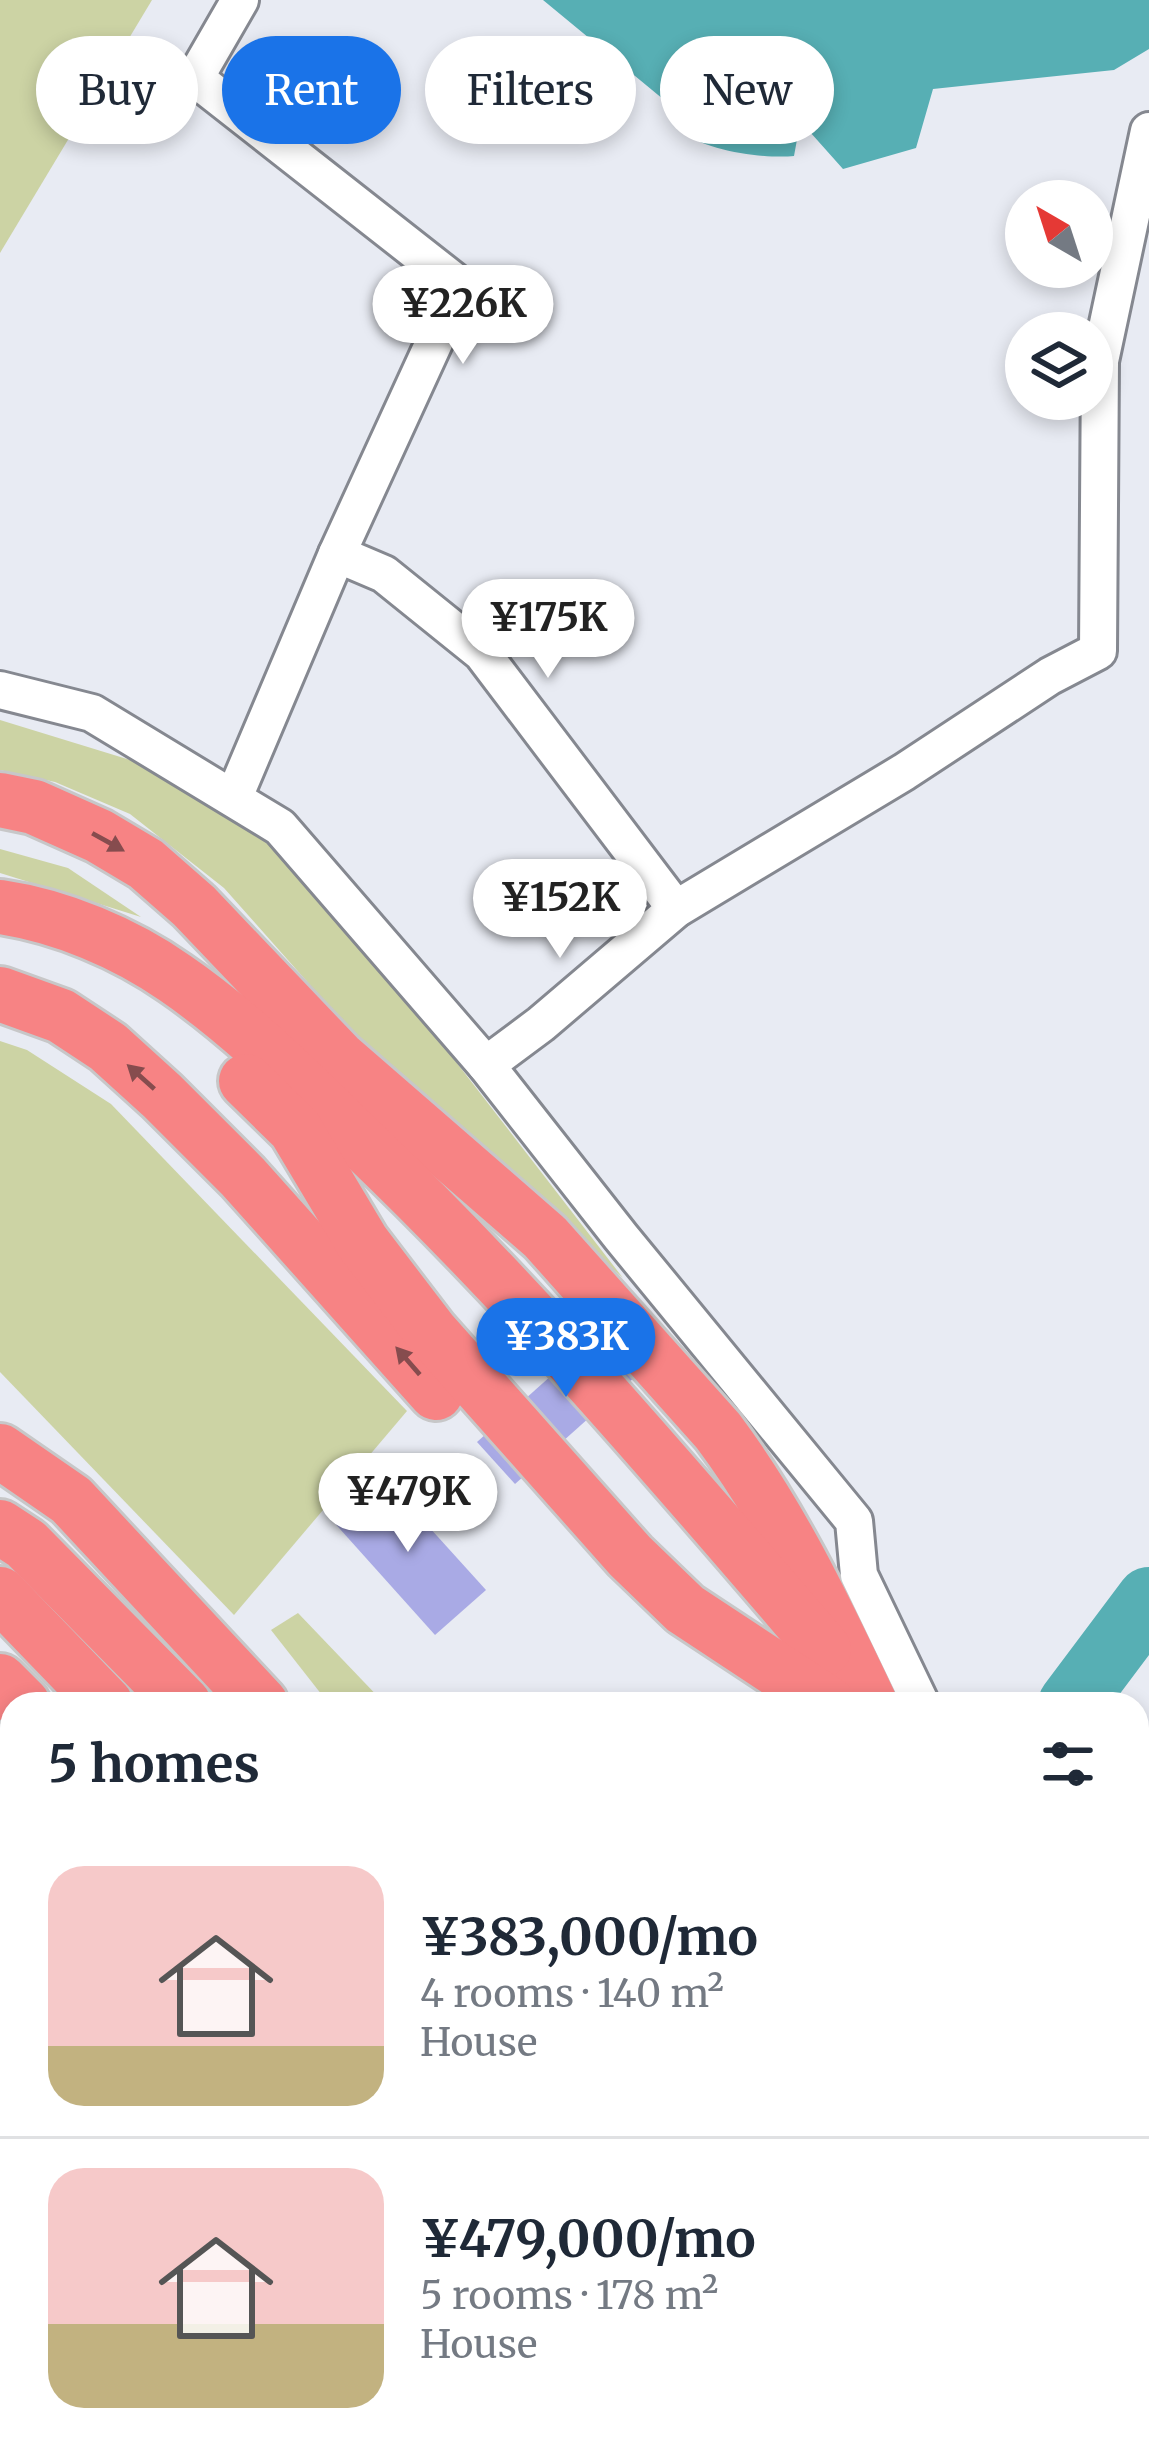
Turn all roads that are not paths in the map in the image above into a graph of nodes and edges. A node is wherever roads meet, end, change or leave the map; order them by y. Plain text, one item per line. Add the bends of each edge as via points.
1 (239, 0) edge
2 (1149, 131) edge
3 (337, 554) junction
4 (0, 690) edge
5 (234, 797) junction
6 (0, 800) edge
7 (0, 907) edge
8 (676, 909) junction
9 (0, 941) edge
10 (0, 994) edge
11 (486, 1065) junction
12 (319, 1098) junction
13 (0, 1452) edge
14 (0, 1527) edge
15 (0, 1555) edge
16 (0, 1594) edge
17 (841, 1596) junction
18 (0, 1636) edge
19 (54, 1692) edge
20 (94, 1692) edge
21 (132, 1692) edge
22 (172, 1692) edge
23 (215, 1692) edge
24 (250, 1692) edge
25 (804, 1692) edge
26 (807, 1692) edge
27 (862, 1692) edge
28 (868, 1692) edge
29 (912, 1692) edge

1 - 3 street via 195,78 460,286
2 - 8 street via 1100,361 1098,651
3 - 5 street
3 - 8 street via 385,574 482,653
4 - 5 street via 92,713
5 - 11 street via 280,827
6 -> 12 highway via 99,836 194,906
7 - 12 highway via 92,932 173,976
8 - 11 street
9 - 12 highway via 105,976 228,1062
25 -> 10 highway via 667,1631 609,1588 162,1096 62,1016
11 - 17 street via 854,1521
12 - 17 highway via 545,1237 703,1413 802,1560
12 - 26 highway via 363,1243 431,1332 685,1609
12 - 27 highway via 456,1233
13 - 23 highway
13 - 24 highway via 71,1500
14 - 22 highway
15 - 21 highway
16 - 20 highway
17 - 28 highway
17 - 29 street
18 - 19 highway

